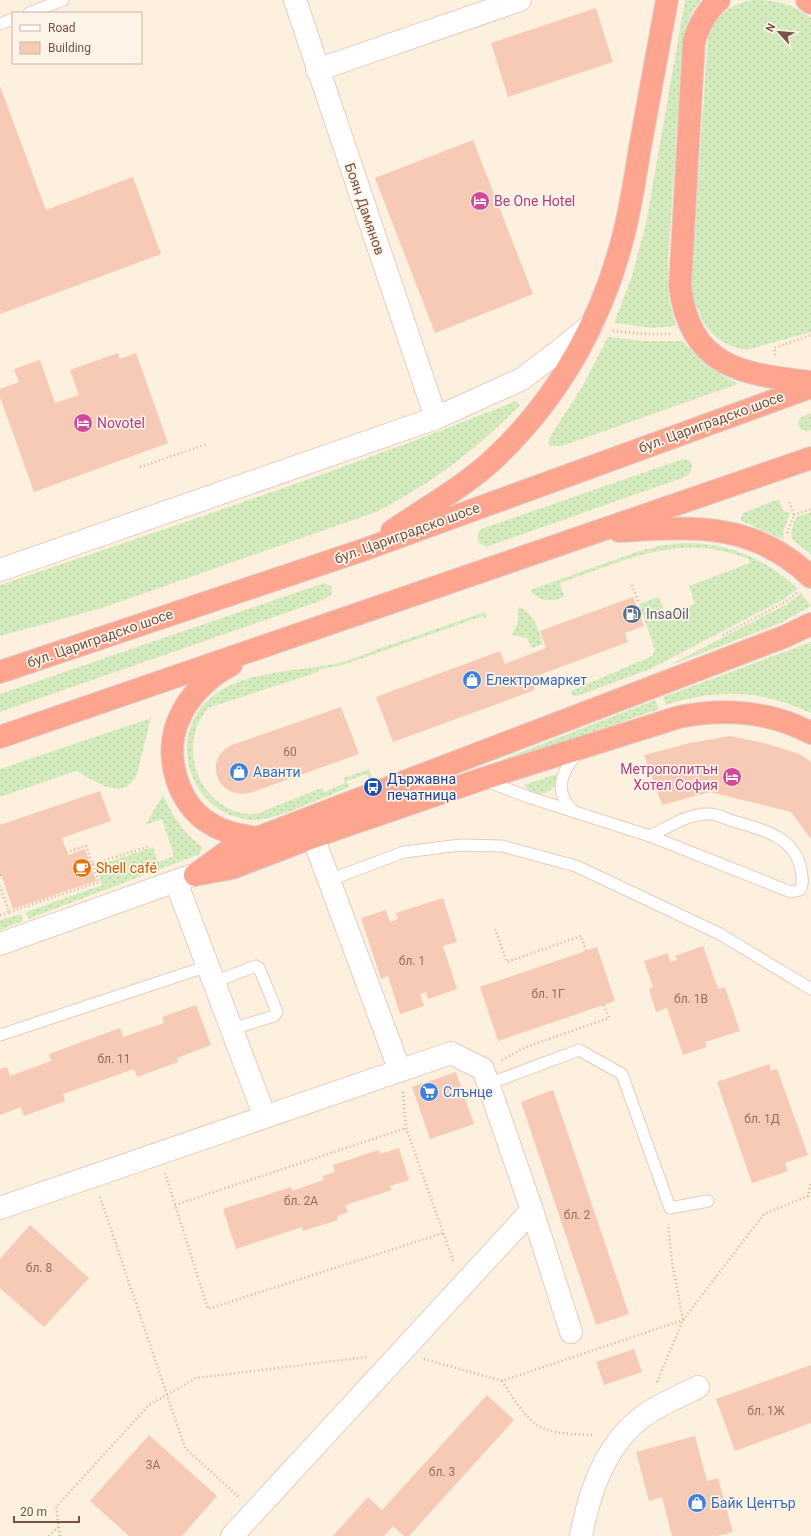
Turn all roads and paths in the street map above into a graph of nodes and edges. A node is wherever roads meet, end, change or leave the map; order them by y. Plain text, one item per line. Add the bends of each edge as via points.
1 (63, 0) edge
2 (295, 0) edge
3 (520, 0) edge
4 (667, 0) edge
5 (719, 0) edge
6 (807, 0) edge
7 (811, 3) edge
8 (32, 12) edge
9 (12, 19) edge
10 (0, 24) edge
11 (317, 70) junction
12 (602, 326) junction
13 (674, 334) dead end
14 (811, 336) edge
15 (774, 348) dead end
16 (811, 382) edge
17 (811, 387) edge
18 (436, 418) junction
19 (207, 444) dead end
20 (811, 458) edge
21 (140, 467) dead end
22 (789, 501) dead end
23 (811, 510) edge
24 (794, 515) junction
25 (594, 532) junction
26 (787, 537) dead end
27 (363, 550) junction
28 (1, 567) edge
29 (805, 584) edge
30 (632, 585) dead end
31 (639, 603) dead end
32 (811, 624) edge
33 (722, 635) dead end
34 (277, 642) junction
35 (0, 672) edge
36 (811, 733) edge
37 (0, 736) edge
38 (584, 747) junction
39 (482, 779) junction
40 (574, 813) junction
41 (650, 836) junction
42 (257, 838) junction
43 (313, 838) junction
44 (150, 846) dead end
45 (67, 852) dead end
46 (93, 864) junction
47 (185, 878) junction
48 (329, 880) junction
49 (0, 886) edge
50 (9, 912) junction
51 (0, 915) edge
52 (495, 929) dead end
53 (0, 944) edge
54 (586, 951) dead end
55 (211, 974) junction
56 (811, 989) edge
57 (604, 1005) dead end
58 (232, 1028) junction
59 (0, 1035) edge
60 (400, 1070) junction
61 (486, 1076) junction
62 (265, 1117) junction
63 (406, 1128) junction
64 (159, 1153) junction
65 (93, 1176) junction
66 (811, 1182) edge
67 (708, 1201) dead end
68 (175, 1205) junction
69 (0, 1208) edge
70 (532, 1210) junction
71 (668, 1230) dead end
72 (443, 1233) junction
73 (453, 1262) dead end
74 (683, 1320) junction
75 (571, 1332) dead end
76 (401, 1353) junction
77 (502, 1381) junction
78 (698, 1387) dead end
79 (166, 1395) junction
80 (641, 1417) junction
81 (620, 1437) junction
82 (255, 1511) junction
83 (58, 1527) junction
84 (49, 1536) edge
85 (60, 1536) edge
86 (232, 1536) edge
87 (581, 1536) edge

1 - 8 lane
2 - 11 street, Боян Дамянов
3 - 11 street
4 - 12 highway via 625,228 608,285
5 - 16 highway via 704,16 694,41 680,286 685,313 700,342 722,361 760,375
6 - 7 highway
9 - 10 lane
11 - 18 street, Боян Дамянов
12 - 13 path via 654,335
12 - 18 street via 564,347 522,378
12 - 27 highway via 572,363 551,395 497,457 464,483
14 - 15 path
17 - 27 highway, бул. Цариградско шосе
18 - 28 street
19 - 21 path
20 - 25 highway
22 - 24 path
23 - 24 path
24 - 26 path
25 - 29 highway via 685,528 739,534 766,545 793,561
25 - 34 highway
27 - 35 highway, бул. Цариградско шосе
29 - 33 path via 785,602
30 - 31 path
32 - 42 highway via 794,633
34 - 37 highway
34 - 42 highway via 228,666 210,678 186,706 178,720 174,739 175,774 187,803 210,824 225,831
36 - 38 highway via 773,718 752,713 705,712
38 - 39 highway
38 - 40 lane via 567,764 561,783 564,803
39 - 40 lane
39 - 43 highway
40 - 41 lane
41 - 41 lane via 689,817 711,814 771,832 795,853 803,882 800,890 791,892
42 - 47 highway via 228,850
43 - 47 highway via 232,868
43 - 48 street
44 - 46 path
45 - 46 path via 86,846
46 - 50 path via 99,882
47 - 53 street
47 - 55 street
48 - 56 lane via 404,852 461,845 502,846 576,866 720,934
48 - 60 street
49 - 50 path
50 - 51 path
52 - 54 path via 507,962 581,936
55 - 58 street
55 - 58 lane via 256,966 278,1012 274,1016
55 - 59 lane
57 - 61 path via 609,1018 526,1047
58 - 62 street
60 - 61 street via 451,1053
60 - 62 street
60 - 63 path
61 - 67 lane via 579,1050 622,1074 670,1208
61 - 70 street
62 - 64 street
63 - 68 path
63 - 72 path
64 - 65 street
64 - 68 path
65 - 69 street
65 - 79 path
66 - 74 path via 808,1196 764,1214
68 - 72 path via 208,1309
70 - 75 street
70 - 76 street
71 - 74 path
72 - 73 path
74 - 77 path
74 - 80 path
76 - 77 path
76 - 79 path via 196,1378
76 - 82 street
77 - 81 path via 522,1410 537,1424 560,1433
78 - 80 street
79 - 82 path via 185,1448
79 - 83 path via 149,1405 56,1507
80 - 81 street
81 - 87 street via 601,1469 584,1518
82 - 86 street
83 - 84 path
83 - 85 path

